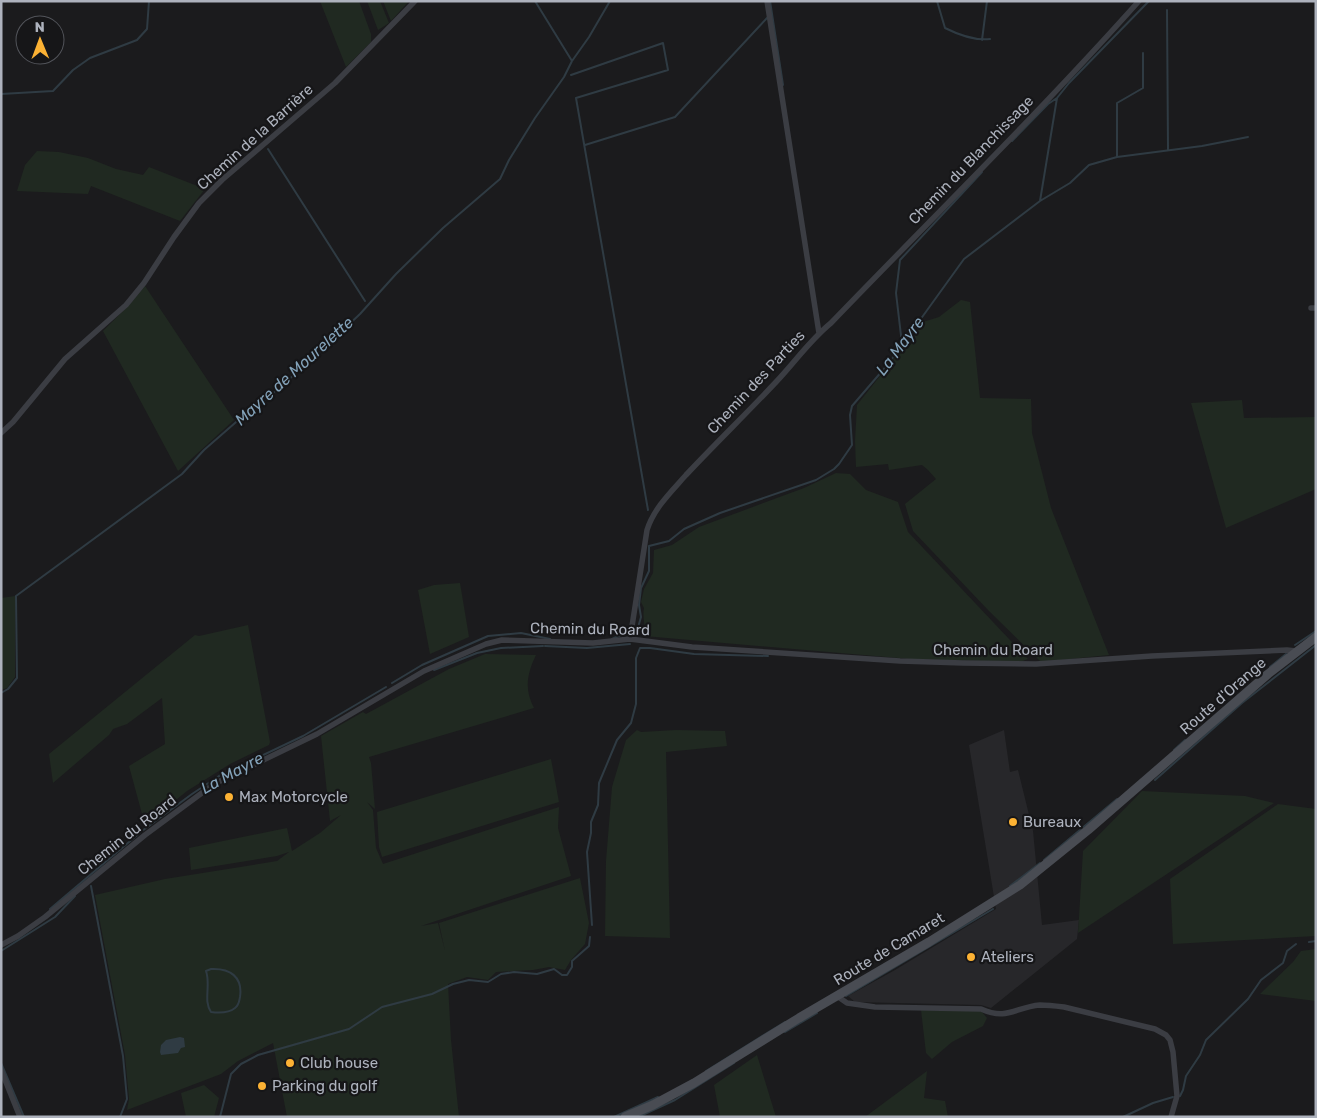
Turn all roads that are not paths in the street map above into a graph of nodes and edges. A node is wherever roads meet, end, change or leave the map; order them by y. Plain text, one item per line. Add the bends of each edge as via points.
1 (415, 1) edge
2 (767, 1) edge
3 (1139, 1) edge
4 (819, 333) junction
5 (1, 433) edge
6 (1316, 637) edge
7 (630, 639) junction
8 (1296, 652) junction
9 (1149, 777) joint
10 (1, 946) edge
11 (837, 996) junction
12 (1, 1070) edge
13 (20, 1117) edge
14 (625, 1117) edge
15 (1171, 1117) edge

1 - 5 street, Chemin de la Barrière via 334,83 222,180 200,203 126,304 66,359
2 - 4 street, Chemin des Parties
3 - 4 street, Chemin du Blanchissage via 972,179
4 - 7 street, Chemin des Parties via 655,512 645,538
6 - 8 main road, Route d'Orange
7 - 8 street, Chemin du Roard via 692,647 963,663 1036,664 1152,656
7 - 10 street, Chemin du Roard via 593,644 502,640 424,671 316,734 214,784 145,835 45,917
8 - 9 main road, Route d'Orange
9 - 11 main road, Route de Camaret via 1020,885
11 - 14 main road, Route de Camaret via 675,1094
11 - 15 street via 847,1003 981,1009 1004,1015 1041,1005 1053,1006 1155,1029 1166,1034 1174,1052 1177,1096
12 - 13 street

